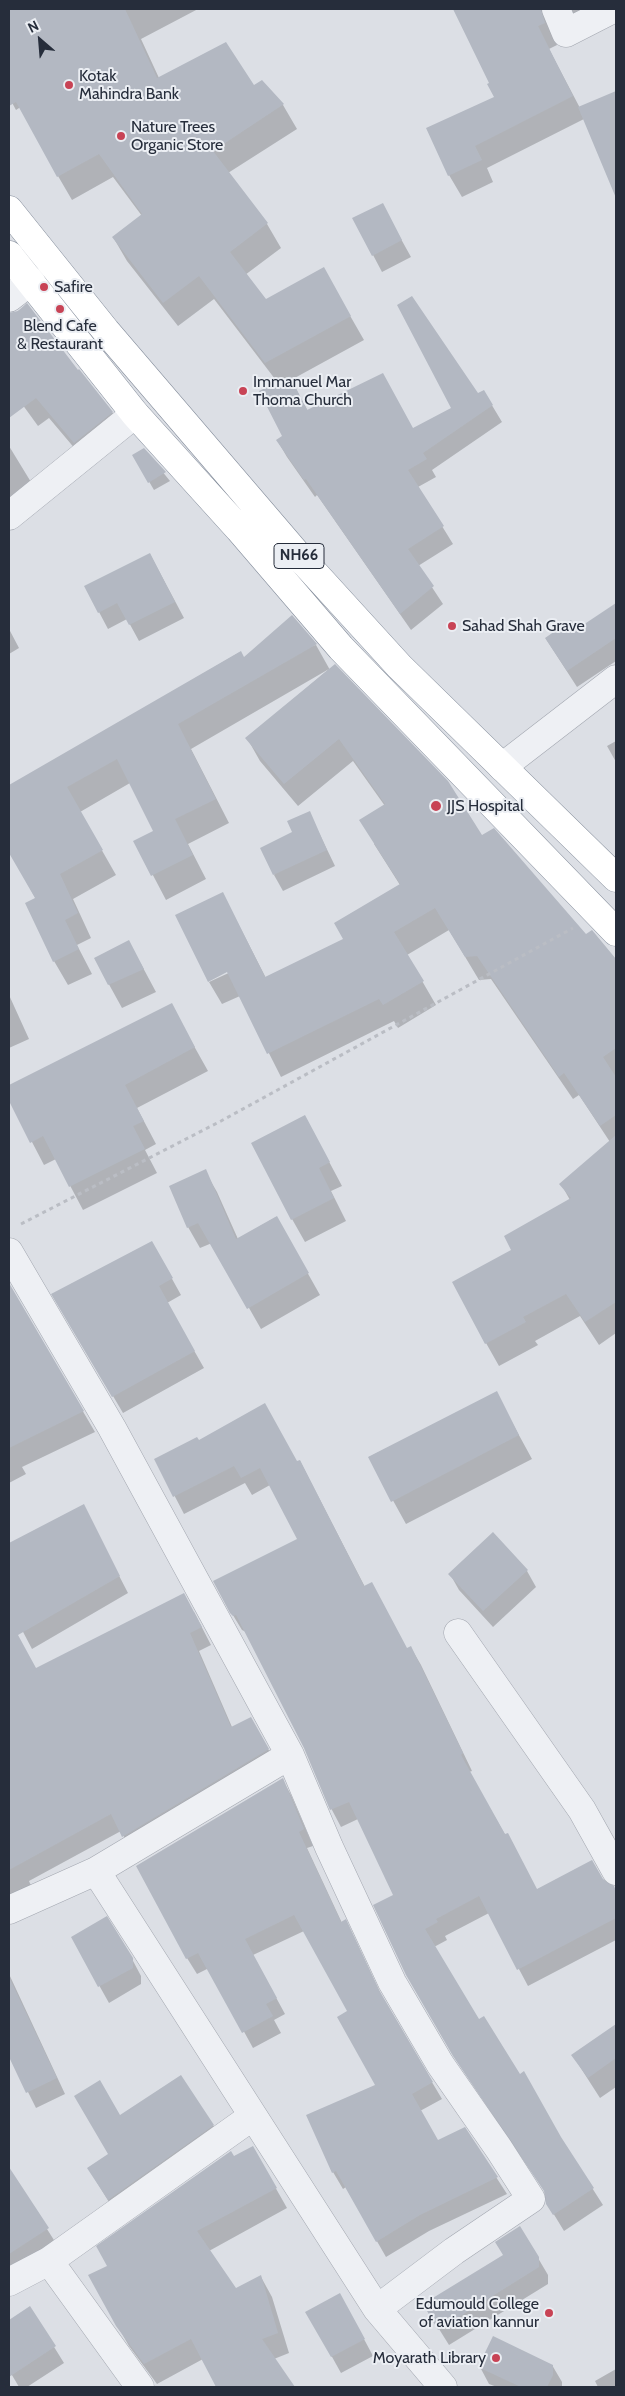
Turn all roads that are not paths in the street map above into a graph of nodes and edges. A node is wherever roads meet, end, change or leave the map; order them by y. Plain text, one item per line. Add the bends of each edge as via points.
1 (556, 9) edge
2 (613, 9) edge
3 (9, 210) edge
4 (9, 255) edge
5 (31, 281) junction
6 (9, 298) edge
7 (135, 414) junction
8 (9, 516) edge
9 (616, 679) edge
10 (502, 767) junction
11 (616, 878) edge
12 (608, 923) edge
13 (9, 1252) edge
14 (458, 1633) dead end
15 (290, 1755) junction
16 (96, 1871) junction
17 (616, 1871) edge
18 (9, 1910) edge
19 (253, 2116) junction
20 (49, 2261) junction
21 (9, 2282) edge
22 (376, 2309) junction
23 (140, 2387) edge
24 (442, 2387) edge

1 - 2 street via 566,33
3 - 10 highway, NH66 via 106,330 296,553 399,666
4 - 5 highway, NH66
5 - 6 street
5 - 7 highway, NH66
7 - 8 street
7 - 12 highway, NH66 via 341,648
9 - 10 street
10 - 11 highway, NH66
13 - 15 street via 112,1428
14 - 17 street via 582,1810
15 - 16 street
15 - 22 street via 392,1982 440,2064 531,2199
16 - 18 street
16 - 19 street
19 - 20 street
19 - 22 street
20 - 21 street
20 - 23 street
22 - 24 street

